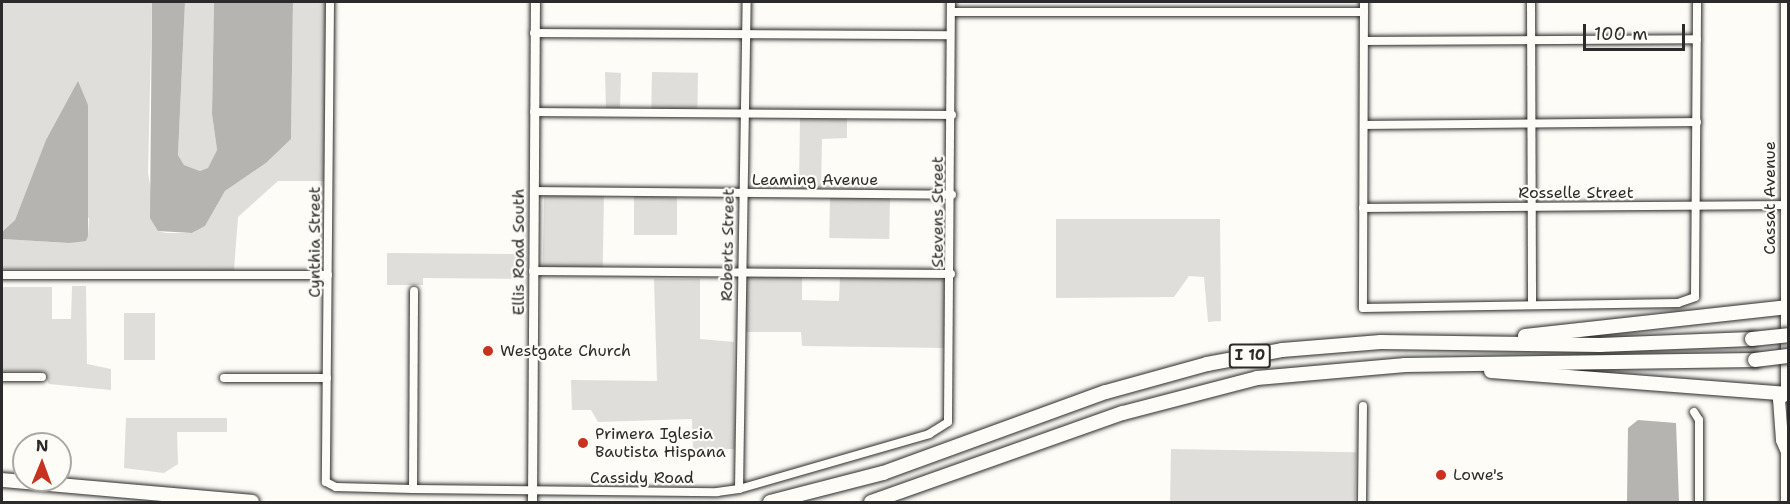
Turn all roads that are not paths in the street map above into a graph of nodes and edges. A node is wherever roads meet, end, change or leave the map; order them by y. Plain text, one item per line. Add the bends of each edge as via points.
1 (330, 2) edge
2 (535, 2) edge
3 (747, 2) edge
4 (951, 2) edge
5 (1365, 2) edge
6 (1531, 2) edge
7 (1697, 2) edge
8 (1787, 2) edge
9 (951, 12) junction
10 (1364, 12) junction
11 (534, 33) junction
12 (746, 34) junction
13 (950, 35) junction
14 (1788, 38) edge
15 (1697, 39) junction
16 (1531, 40) junction
17 (1365, 41) junction
18 (534, 112) junction
19 (745, 114) junction
20 (952, 115) junction
21 (1697, 122) junction
22 (1788, 122) edge
23 (1532, 123) junction
24 (1364, 125) junction
25 (534, 191) junction
26 (742, 194) junction
27 (952, 195) junction
28 (1788, 205) edge
29 (1698, 206) junction
30 (1532, 207) junction
31 (1364, 208) junction
32 (533, 271) junction
33 (741, 272) junction
34 (951, 274) junction
35 (2, 275) edge
36 (328, 275) junction
37 (414, 291) dead end
38 (1532, 305) junction
39 (1787, 307) edge
40 (1788, 335) edge
41 (1466, 342) junction
42 (1788, 356) edge
43 (1405, 365) junction
44 (2, 377) edge
45 (42, 377) dead end
46 (224, 378) dead end
47 (327, 378) junction
48 (1788, 394) edge
49 (1363, 406) dead end
50 (1694, 412) dead end
51 (948, 422) joint
52 (1788, 451) edge
53 (2, 480) edge
54 (326, 482) joint
55 (413, 489) junction
56 (532, 489) junction
57 (739, 489) junction
58 (252, 502) edge
59 (532, 502) edge
60 (770, 502) edge
61 (871, 502) edge
62 (1362, 502) edge
63 (1699, 502) edge
64 (1787, 502) edge

1 - 36 street, Cynthia Street
2 - 11 street, Ellis Road South
3 - 12 street, Roberts Street
4 - 9 street, Stevens Street
5 - 10 street
6 - 16 street
7 - 15 street
8 - 14 main road, Cassat Avenue
9 - 10 street
9 - 13 street, Stevens Street
10 - 17 street
11 - 12 street
11 - 18 street, Ellis Road South
12 - 13 street
12 - 19 street, Roberts Street
13 - 20 street, Stevens Street
14 - 22 main road, Cassat Avenue
15 - 16 street
15 - 21 street
16 - 17 street
16 - 23 street
17 - 24 street
18 - 19 street
18 - 25 street, Ellis Road South
19 - 20 street
19 - 26 street, Roberts Street
20 - 27 street, Stevens Street
21 - 23 street
21 - 29 street
22 - 28 main road, Cassat Avenue
23 - 24 street
23 - 30 street
24 - 31 street
25 - 26 street, Leaming Avenue
25 - 32 street, Ellis Road South
26 - 27 street, Leaming Avenue
26 - 33 street, Roberts Street
27 - 34 street, Stevens Street
28 - 29 street, Rosselle Street
28 - 39 main road, Cassat Avenue
29 - 30 street, Rosselle Street
29 - 38 street via 1695,297 1678,303
30 - 31 street, Rosselle Street
30 - 38 street
31 - 38 street via 1363,308
32 - 33 street
32 - 56 street, Ellis Road South
33 - 34 street
33 - 57 street, Roberts Street
34 - 51 street, Stevens Street
35 - 36 street
36 - 47 street, Cynthia Street
37 - 55 street
39 - 41 highway
39 - 48 main road, Cassat Avenue
40 - 41 highway, I 10, bridge via 1600,345
41 - 60 highway, I 10 via 1381,342 1282,350 1207,364 1106,392 883,473
42 - 43 highway, I 10, bridge via 1755,360
43 - 48 highway
43 - 61 highway, I 10 via 1305,371 1211,387 1124,413
44 - 45 street
46 - 47 street
47 - 54 street, Cynthia Street
48 - 52 main road, Cassat Avenue via 1779,399 1782,440
49 - 62 street
50 - 63 street via 1699,420
51 - 57 street, Cassidy Road via 929,434
52 - 64 main road, Cassat Avenue
53 - 58 highway
54 - 55 street, Cassidy Road via 336,487
55 - 56 street, Cassidy Road
56 - 57 street, Cassidy Road
56 - 59 street, Ellis Road South

